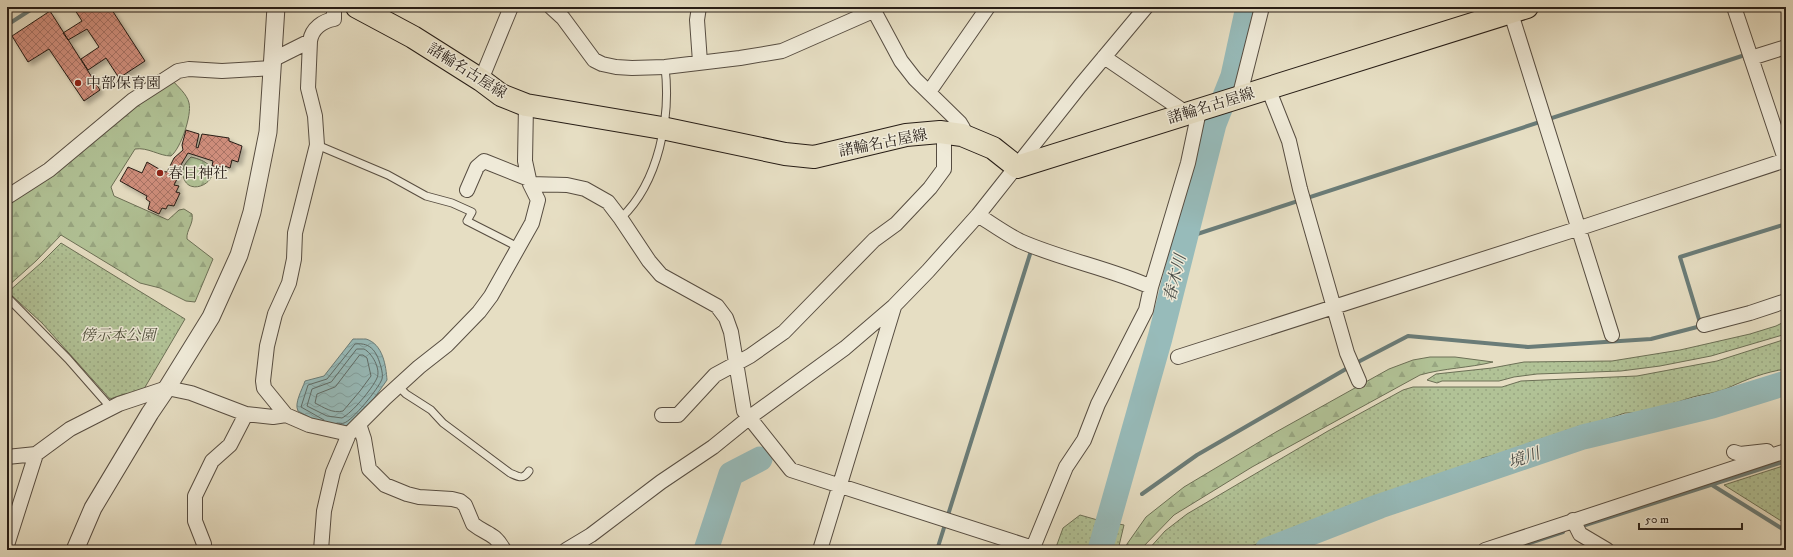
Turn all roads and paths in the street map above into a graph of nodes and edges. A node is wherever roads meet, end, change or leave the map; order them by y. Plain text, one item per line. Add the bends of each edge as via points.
1 (276, 7) edge
2 (334, 7) edge
3 (357, 7) edge
4 (511, 7) edge
5 (552, 7) edge
6 (699, 7) edge
7 (988, 7) edge
8 (1146, 7) edge
9 (1262, 7) edge
10 (1734, 7) edge
11 (873, 9) edge
12 (1516, 9) edge
13 (310, 41) junction
14 (1786, 47) edge
15 (1104, 57) junction
16 (1751, 58) junction
17 (700, 62) junction
18 (274, 63) junction
19 (665, 67) junction
20 (482, 80) junction
21 (1268, 88) junction
22 (929, 92) junction
23 (1236, 99) junction
24 (526, 105) junction
25 (1196, 112) junction
26 (664, 128) junction
27 (953, 134) junction
28 (317, 145) junction
29 (1786, 160) edge
30 (1017, 167) junction
31 (530, 181) junction
32 (467, 190) dead end
33 (7, 197) edge
34 (978, 215) junction
35 (621, 218) junction
36 (1580, 228) junction
37 (518, 247) junction
38 (1151, 287) junction
39 (7, 297) edge
40 (1786, 301) edge
41 (894, 306) junction
42 (1334, 307) junction
43 (1704, 325) dead end
44 (1612, 335) dead end
45 (1178, 358) dead end
46 (735, 364) junction
47 (1359, 381) dead end
48 (398, 386) junction
49 (167, 388) junction
50 (111, 408) junction
51 (246, 414) junction
52 (286, 415) junction
53 (662, 415) dead end
54 (750, 416) junction
55 (354, 429) junction
56 (1786, 450) edge
57 (1734, 452) dead end
58 (36, 454) junction
59 (7, 457) edge
60 (529, 471) dead end
61 (840, 487) junction
62 (1573, 520) junction
63 (9, 530) edge
64 (7, 545) edge
65 (1032, 549) edge
66 (75, 550) edge
67 (204, 550) edge
68 (321, 550) edge
69 (504, 550) edge
70 (566, 550) edge
71 (820, 550) edge
72 (1485, 550) edge
73 (1607, 550) edge

1 - 18 street
2 - 13 street via 334,19 325,21 311,33
3 - 20 main road, 諸輪名古屋線 via 413,37
4 - 20 street
5 - 19 street via 576,33 590,56 602,64 632,68
6 - 17 street via 697,20
7 - 22 street
8 - 15 street
9 - 23 street
10 - 16 street
11 - 17 street via 782,51
11 - 22 street via 901,61
12 - 21 main road, 諸輪名古屋線
12 - 36 street
13 - 18 street
13 - 28 street via 308,88 315,116
14 - 16 street
15 - 25 street via 1182,110
15 - 30 street
16 - 29 street
17 - 19 street
18 - 33 street via 222,71 189,68 178,71 133,100 49,170
18 - 49 street via 268,132 252,212 239,255 211,317
19 - 26 lane via 668,89
20 - 24 main road, 諸輪名古屋線 via 501,95
21 - 23 main road, 諸輪名古屋線
21 - 42 street via 1289,141
22 - 27 street via 963,128
23 - 25 main road, 諸輪名古屋線
24 - 26 main road, 諸輪名古屋線
24 - 31 street via 525,160
25 - 30 main road, 諸輪名古屋線
25 - 38 street via 1180,190
26 - 27 main road, 諸輪名古屋線 via 785,154 814,157 906,135
26 - 35 lane via 643,190
27 - 30 main road, 諸輪名古屋線 via 993,148
27 - 46 street via 944,169 896,224 874,240 784,332
28 - 37 lane via 388,175 426,196 472,212 467,221
28 - 52 street via 295,233 290,283 275,314 267,346 264,388
29 - 36 street
30 - 34 street
31 - 32 street via 484,161 477,167
31 - 35 street via 567,184 585,189 608,202
31 - 37 street via 538,200 532,223
34 - 38 street via 1020,240 1068,259 1127,276
34 - 41 street
35 - 46 street via 661,275 717,306 726,318
36 - 42 street
36 - 44 street
37 - 48 street via 491,296 479,312 448,345
38 - 65 street via 1146,310 1098,404 1084,440 1066,468
39 - 50 lane via 68,359
40 - 43 street
41 - 54 street via 845,348
41 - 61 street
42 - 45 street
42 - 47 street via 1347,353
46 - 53 street via 715,375 678,415
46 - 54 street via 744,411
48 - 55 street
48 - 60 lane via 510,473 521,478
49 - 50 street
49 - 51 street via 191,393
49 - 66 street via 93,508
50 - 58 street via 70,429
51 - 52 street via 273,417
51 - 67 street via 230,445 212,461 195,496 195,521
52 - 55 street via 309,426
54 - 61 street via 790,470
54 - 70 street via 713,447 661,482 591,535
55 - 68 street via 331,480 324,511
55 - 69 street via 364,439 369,469 385,485 419,497 452,498 460,501 465,505 473,524 492,534
56 - 57 street via 1740,454
56 - 62 street
58 - 59 street
58 - 63 street
61 - 65 street
61 - 71 street
62 - 72 street
62 - 73 street via 1580,534
63 - 64 street

